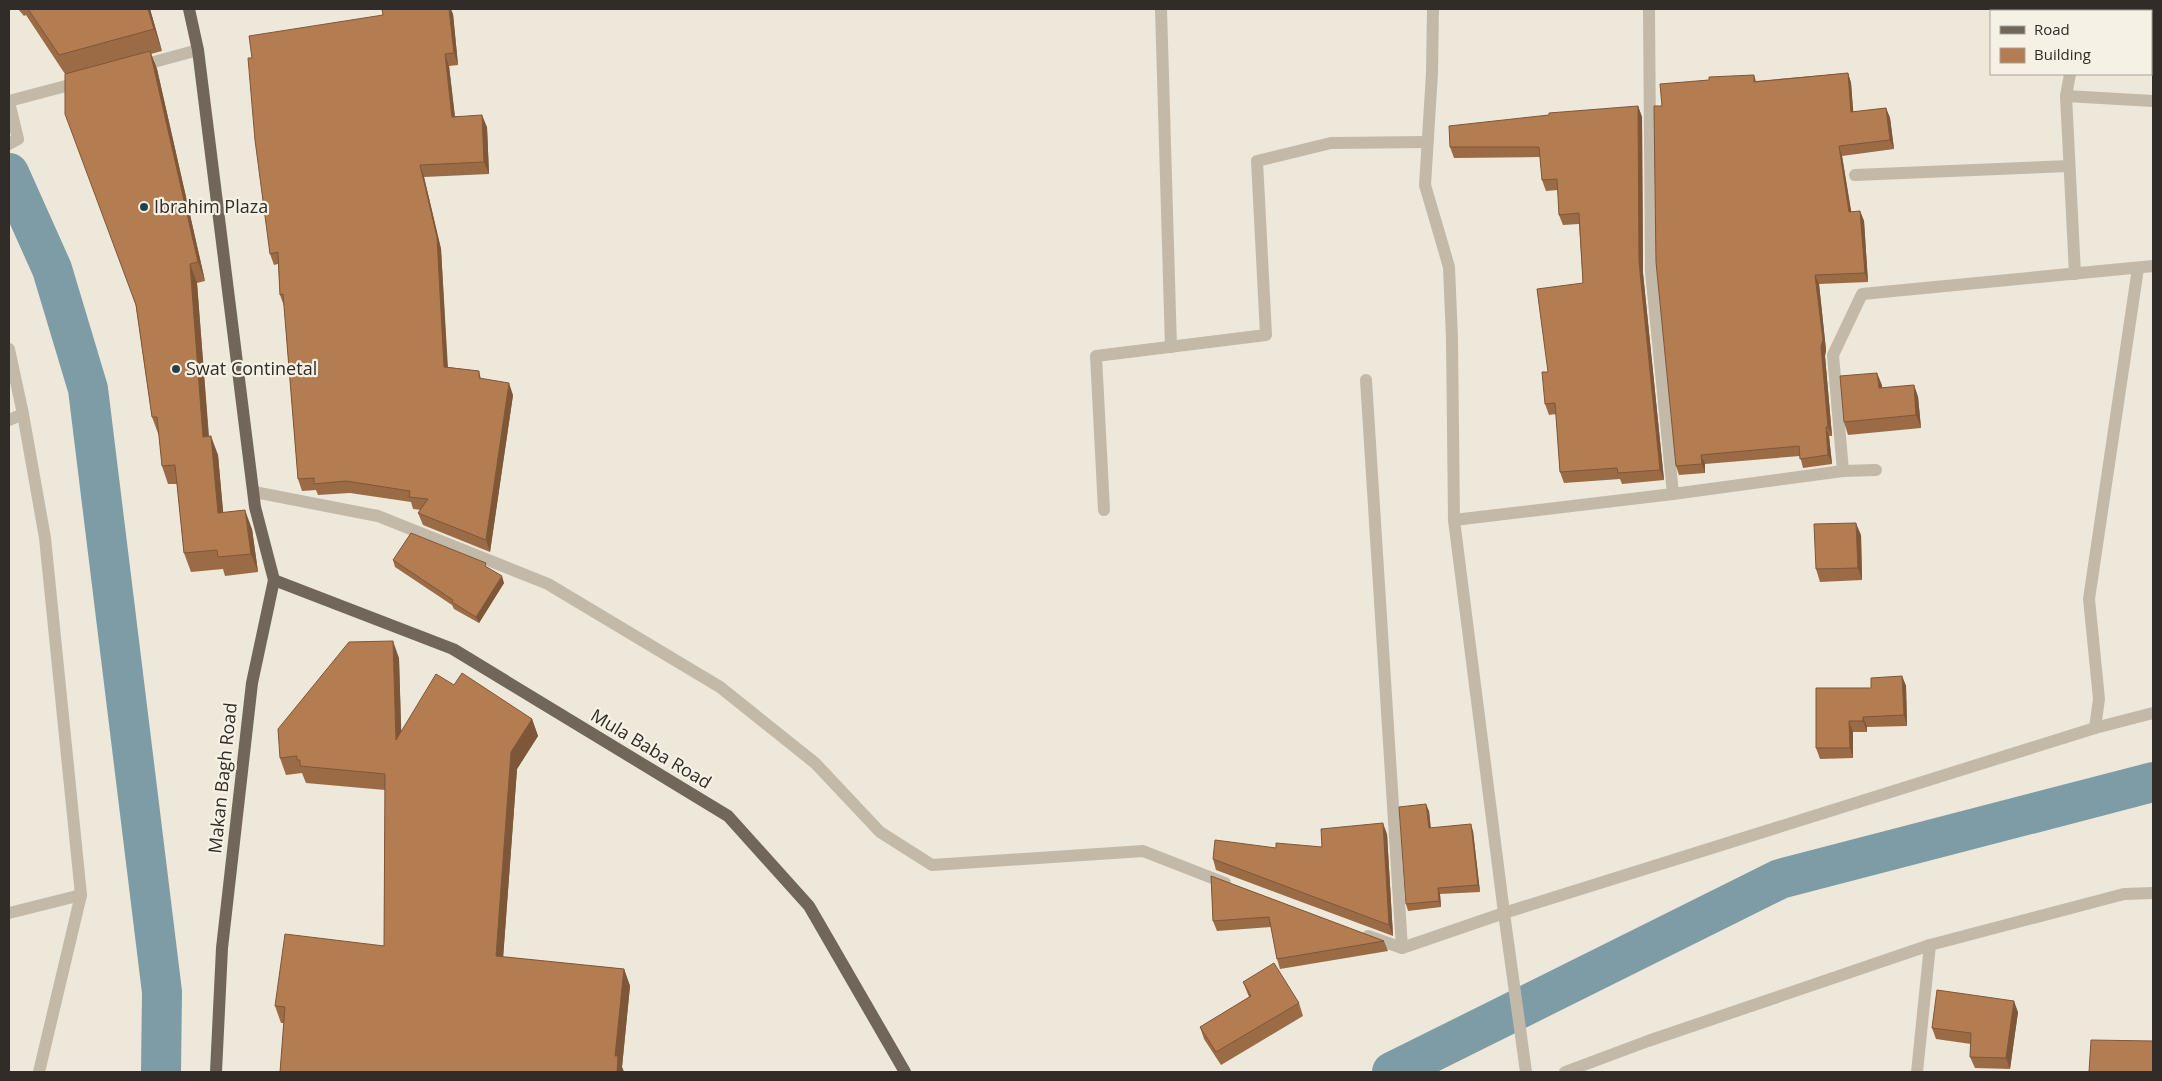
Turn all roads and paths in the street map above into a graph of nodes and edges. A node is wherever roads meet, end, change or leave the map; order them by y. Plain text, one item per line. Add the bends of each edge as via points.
1 (182, 9) edge
2 (189, 9) edge
3 (1161, 9) edge
4 (1433, 9) edge
5 (1649, 9) edge
6 (195, 51) junction
7 (127, 69) edge
8 (2070, 75) edge
9 (90, 80) edge
10 (2066, 96) junction
11 (2153, 101) edge
12 (9, 102) edge
13 (1427, 142) junction
14 (9, 144) edge
15 (2069, 166) junction
16 (1855, 175) dead end
17 (2153, 266) edge
18 (2138, 268) junction
19 (2075, 274) junction
20 (1172, 347) junction
21 (9, 349) edge
22 (1366, 380) dead end
23 (24, 414) junction
24 (9, 420) edge
25 (1876, 470) dead end
26 (1843, 471) junction
27 (251, 492) junction
28 (1673, 494) junction
29 (1104, 510) dead end
30 (1454, 520) junction
31 (274, 580) junction
32 (2153, 713) edge
33 (2095, 728) junction
34 (1234, 886) edge
35 (2153, 892) edge
36 (81, 895) junction
37 (1504, 913) junction
38 (9, 914) edge
39 (1358, 932) edge
40 (1930, 945) junction
41 (1402, 948) junction
42 (39, 1072) edge
43 (216, 1072) edge
44 (905, 1072) edge
45 (1526, 1072) edge
46 (1565, 1072) edge
47 (1917, 1072) edge

1 - 6 main road
2 - 6 main road
3 - 20 street
4 - 13 street
5 - 28 street via 1651,272
6 - 7 street
6 - 27 main road, Makan Bagh Road
8 - 10 street
9 - 12 street
10 - 11 street
10 - 15 street
12 - 14 street via 18,139
13 - 20 street via 1331,143 1257,161 1266,335
13 - 30 street via 1425,185 1449,266
15 - 16 street
15 - 19 street
17 - 18 street
18 - 19 street
18 - 33 street via 2090,599 2099,699
19 - 26 street via 1862,294 1833,355
20 - 29 street via 1096,356
21 - 23 street
22 - 41 street
23 - 24 street
23 - 36 street via 45,538
25 - 26 street
26 - 28 street
27 - 31 main road, Makan Bagh Road
27 - 34 street via 378,516 548,584 720,687 815,763 880,832 932,865 1143,851
28 - 30 street
30 - 37 street
31 - 43 main road, Makan Bagh Road via 252,683 222,948
31 - 44 main road, Mula Baba Road via 453,649 728,816 809,906
32 - 33 street
33 - 37 street
35 - 40 street via 2124,894
36 - 38 street
36 - 42 street
37 - 41 street
37 - 45 street
39 - 41 street
40 - 46 street
40 - 47 street

